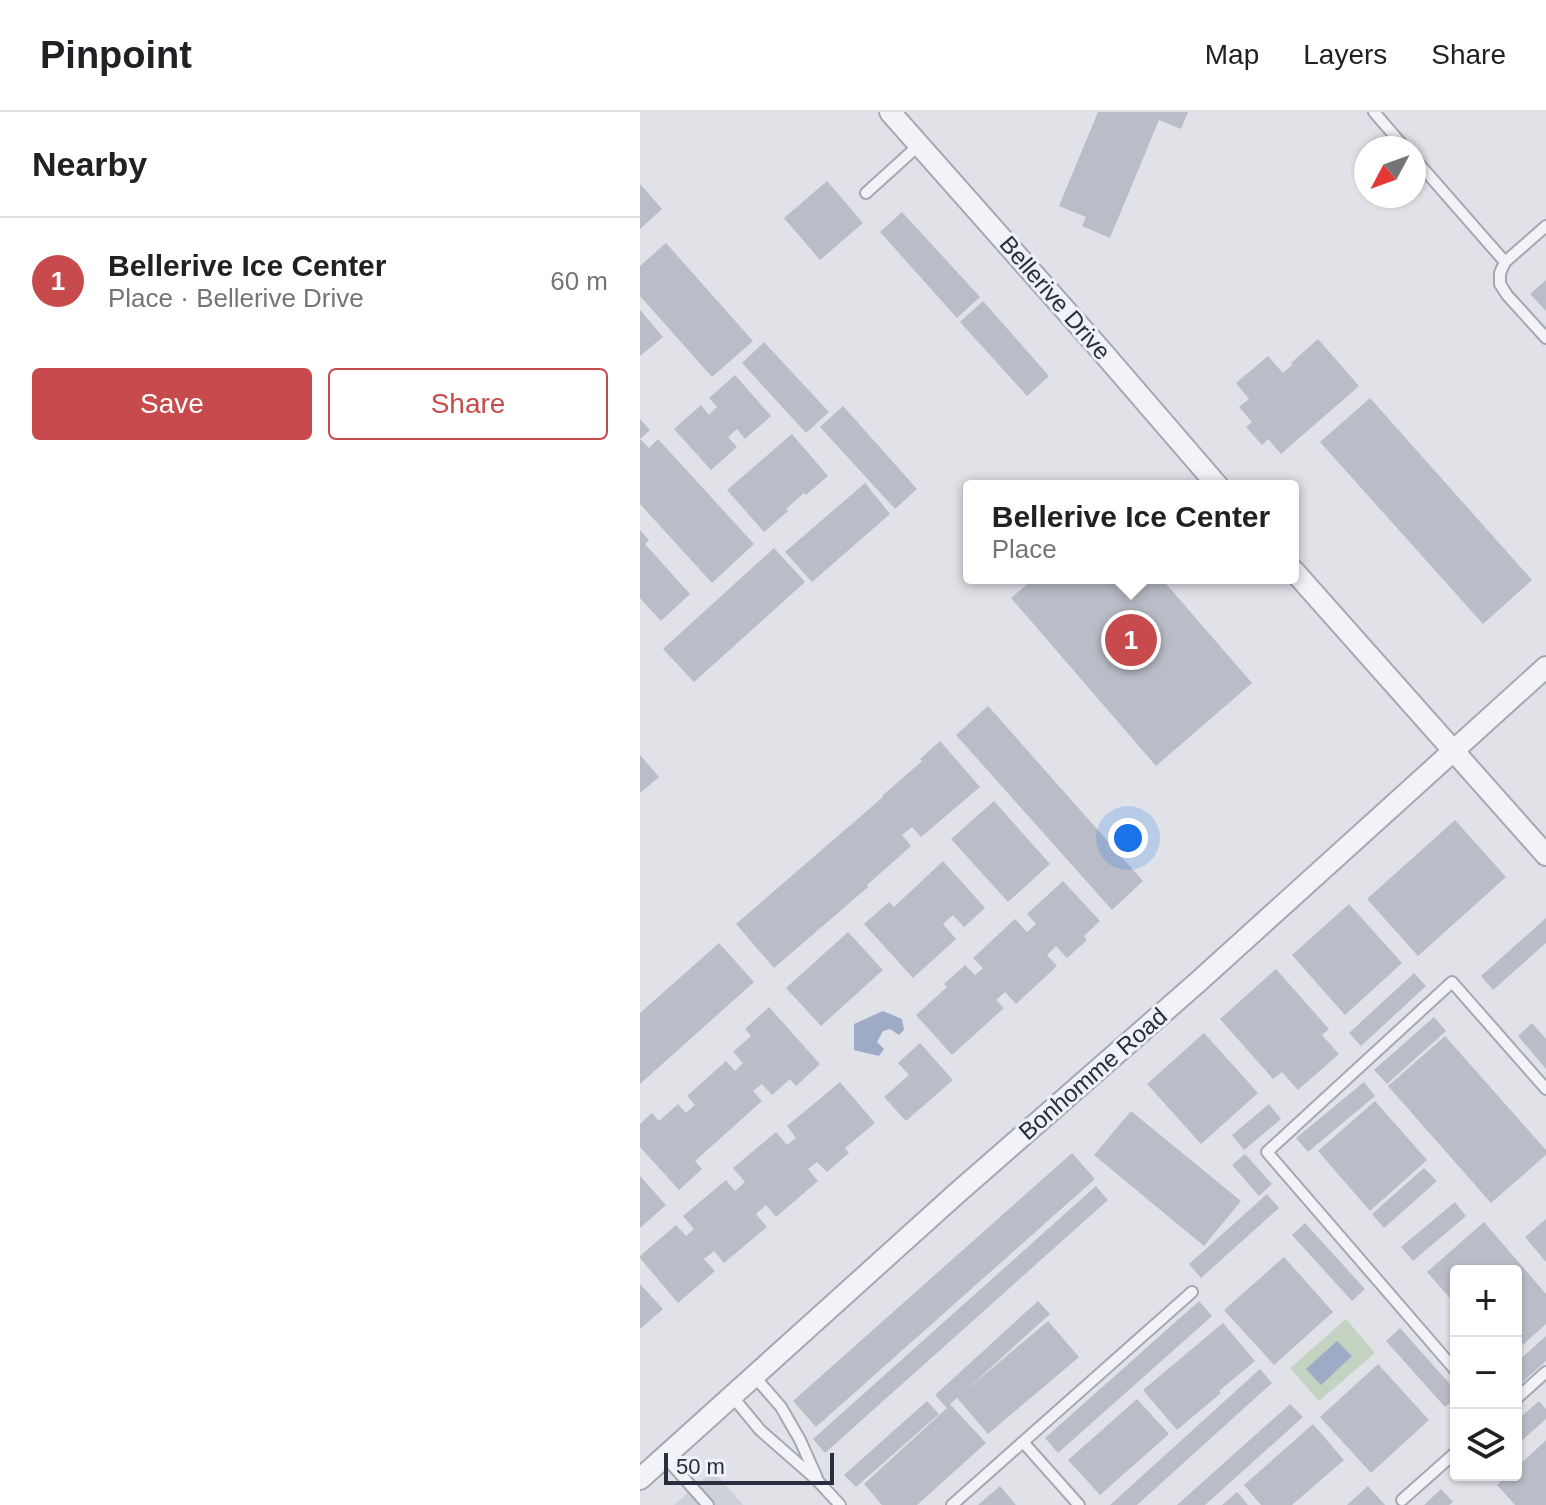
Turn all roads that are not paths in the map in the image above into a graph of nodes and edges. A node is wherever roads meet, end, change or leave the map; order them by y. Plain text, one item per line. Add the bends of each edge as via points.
1 (890, 112) edge
2 (1374, 112) edge
3 (1395, 136) edge
4 (919, 145) junction
5 (1426, 172) edge
6 (866, 193) dead end
7 (1546, 226) edge
8 (1505, 262) junction
9 (1546, 338) edge
10 (1213, 480) edge
11 (1299, 577) edge
12 (1546, 667) edge
13 (1453, 751) junction
14 (1546, 855) edge
15 (1546, 1089) edge
16 (1192, 1292) dead end
17 (1450, 1364) edge
18 (1546, 1372) edge
19 (754, 1376) junction
20 (1522, 1394) edge
21 (732, 1396) junction
22 (1023, 1442) junction
23 (665, 1457) junction
24 (1450, 1457) edge
25 (640, 1479) edge
26 (817, 1480) junction
27 (1402, 1500) dead end
28 (708, 1505) edge
29 (840, 1505) edge
30 (952, 1505) edge
31 (1079, 1505) edge

1 - 4 street, Bellerive Drive
2 - 3 lane
4 - 6 lane
4 - 10 street, Bellerive Drive
5 - 8 lane
7 - 8 lane
8 - 9 lane via 1500,284
11 - 13 street
12 - 13 street, Bonhomme Road
13 - 14 street
13 - 19 street, Bonhomme Road
15 - 17 lane via 1452,982 1267,1152
16 - 22 lane
18 - 20 lane
19 - 21 street, Bonhomme Road
19 - 26 lane via 781,1407
21 - 23 street, Bonhomme Road
21 - 26 lane via 760,1430
22 - 30 lane
22 - 31 lane
23 - 25 street, Bonhomme Road
23 - 28 lane
24 - 27 lane
26 - 29 lane

